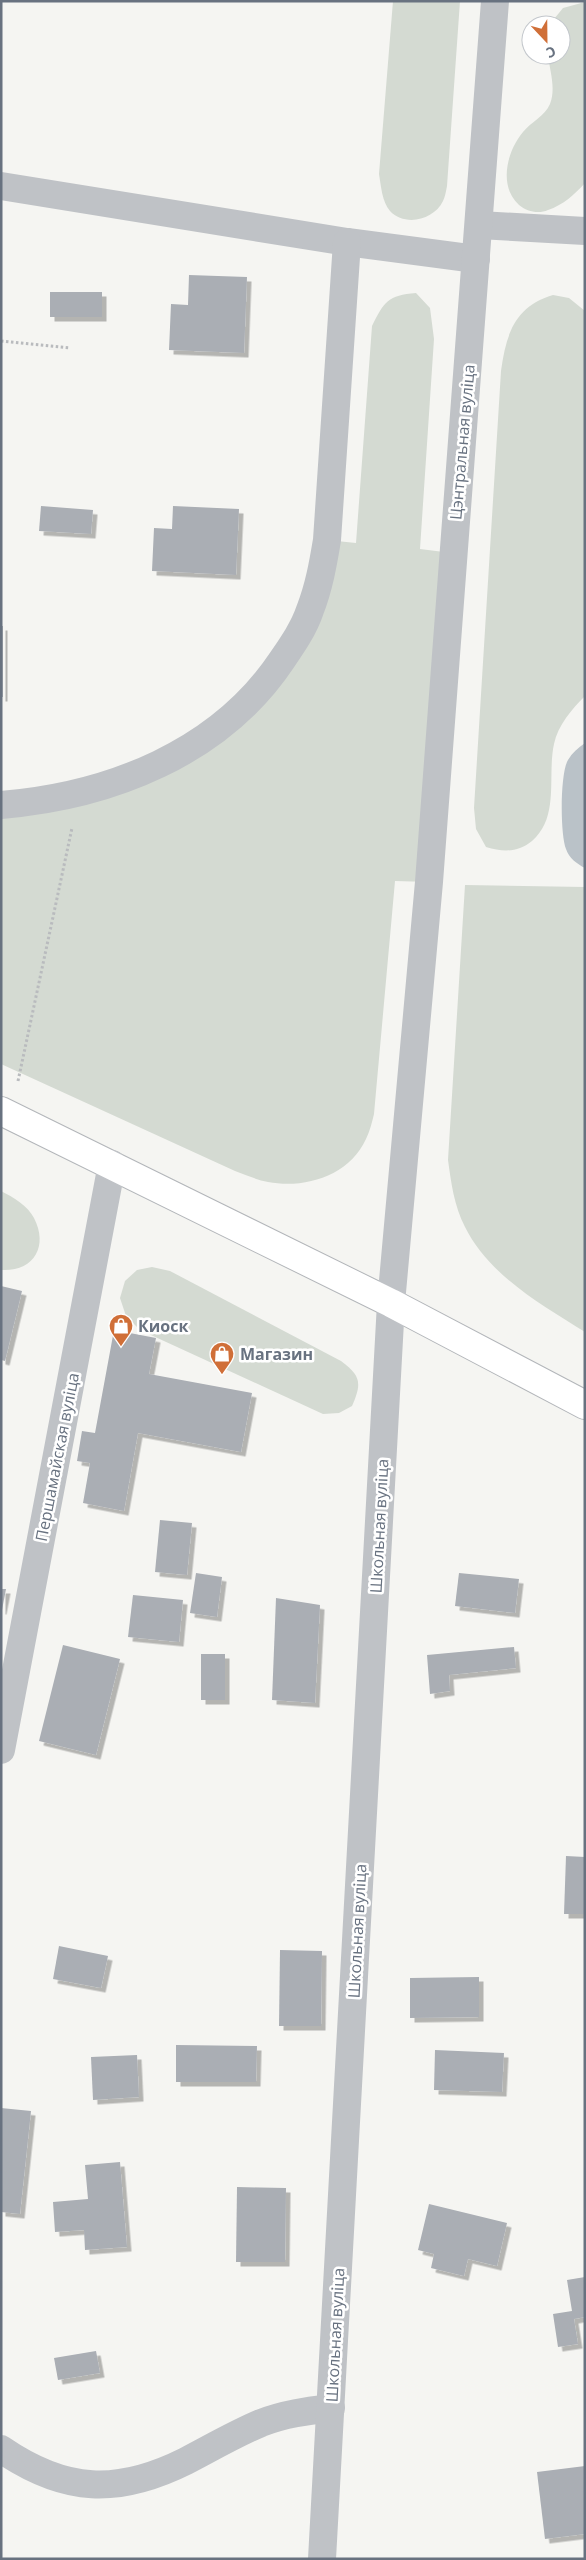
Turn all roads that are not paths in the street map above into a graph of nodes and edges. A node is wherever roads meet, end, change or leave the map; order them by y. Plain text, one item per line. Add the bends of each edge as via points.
1 (495, 1) edge
2 (4, 191) edge
3 (479, 225) junction
4 (585, 231) edge
5 (347, 242) junction
6 (476, 259) junction
7 (1, 805) edge
8 (6, 1113) edge
9 (112, 1164) junction
10 (391, 1303) junction
11 (585, 1405) edge
12 (1, 1750) edge
13 (331, 2408) junction
14 (1, 2450) edge
15 (322, 2559) edge

1 - 3 street, Цэнтральная вуліца
2 - 5 street
3 - 4 street
3 - 6 street, Цэнтральная вуліца
5 - 6 street
5 - 7 street via 327,540 310,612 293,644 248,703 189,749 156,766 80,794
6 - 10 street, Цэнтральная вуліца via 429,882
8 - 9 main road
9 - 10 main road
9 - 12 street, Першамайская вуліца
10 - 11 main road
10 - 13 street, Школьная вуліца
13 - 14 street via 295,2413 261,2423 146,2478 106,2486 62,2481 22,2464
13 - 15 street, Школьная вуліца

